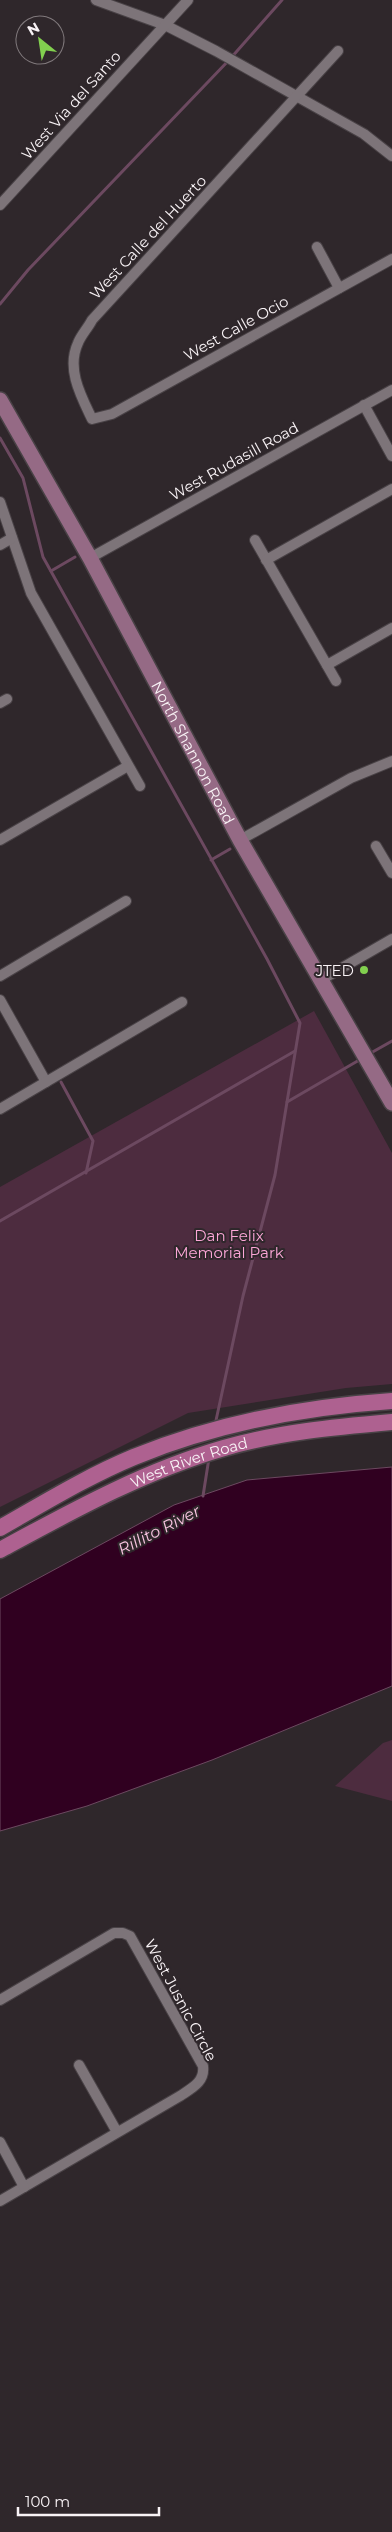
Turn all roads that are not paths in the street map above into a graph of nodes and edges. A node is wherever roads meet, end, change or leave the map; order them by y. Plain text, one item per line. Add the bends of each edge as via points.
1 (96, 0) edge
2 (188, 0) edge
3 (165, 25) junction
4 (338, 51) dead end
5 (298, 96) junction
6 (392, 156) edge
7 (0, 205) edge
8 (317, 247) dead end
9 (392, 259) edge
10 (339, 288) junction
11 (392, 390) edge
12 (0, 400) edge
13 (364, 405) junction
14 (92, 418) joint
15 (392, 456) edge
16 (392, 489) edge
17 (0, 502) edge
18 (12, 538) junction
19 (255, 540) dead end
20 (0, 545) edge
21 (90, 558) junction
22 (266, 560) junction
23 (392, 628) edge
24 (327, 665) junction
25 (336, 681) dead end
26 (392, 761) edge
27 (128, 766) junction
28 (140, 786) dead end
29 (0, 840) edge
30 (240, 840) junction
31 (376, 846) dead end
32 (392, 873) edge
33 (126, 901) dead end
34 (392, 939) edge
35 (0, 976) edge
36 (321, 980) junction
37 (0, 1000) edge
38 (182, 1002) dead end
39 (46, 1082) junction
40 (392, 1103) edge
41 (0, 1109) edge
42 (392, 1401) edge
43 (392, 1422) edge
44 (0, 1528) edge
45 (0, 1550) edge
46 (0, 2000) edge
47 (78, 2065) dead end
48 (117, 2132) junction
49 (0, 2142) edge
50 (24, 2187) junction
51 (0, 2201) edge

1 - 3 street
2 - 3 street, West Via del Santo
3 - 5 street
3 - 7 street, West Via del Santo
4 - 5 street, West Calle del Huerto
5 - 6 street via 364,134
5 - 14 street, West Calle del Huerto via 92,320 77,345 74,370 78,391
8 - 10 street
9 - 10 street, West Calle Ocio
10 - 14 street, West Calle Ocio via 112,414
11 - 13 street, West Rudasill Road
12 - 21 street, North Shannon Road
13 - 15 street
13 - 21 street, West Rudasill Road
16 - 22 street
17 - 18 street
18 - 20 street
18 - 27 street via 31,594
19 - 22 street
21 - 30 street, North Shannon Road
22 - 24 street
23 - 24 street
24 - 25 street
26 - 30 street via 350,778
27 - 28 street
27 - 29 street
30 - 36 street, North Shannon Road
31 - 32 street
33 - 35 street
34 - 36 street
36 - 40 street, North Shannon Road
37 - 39 street
38 - 39 street
39 - 41 street
42 - 44 main road, West River Road via 309,1409 194,1435 134,1457
43 - 45 main road, West River Road via 317,1428 188,1459 140,1478
46 - 48 street, West Jusnic Circle via 123,1928 206,2078
47 - 48 street
48 - 50 street, West Jusnic Circle
49 - 50 street
50 - 51 street, West Jusnic Circle

